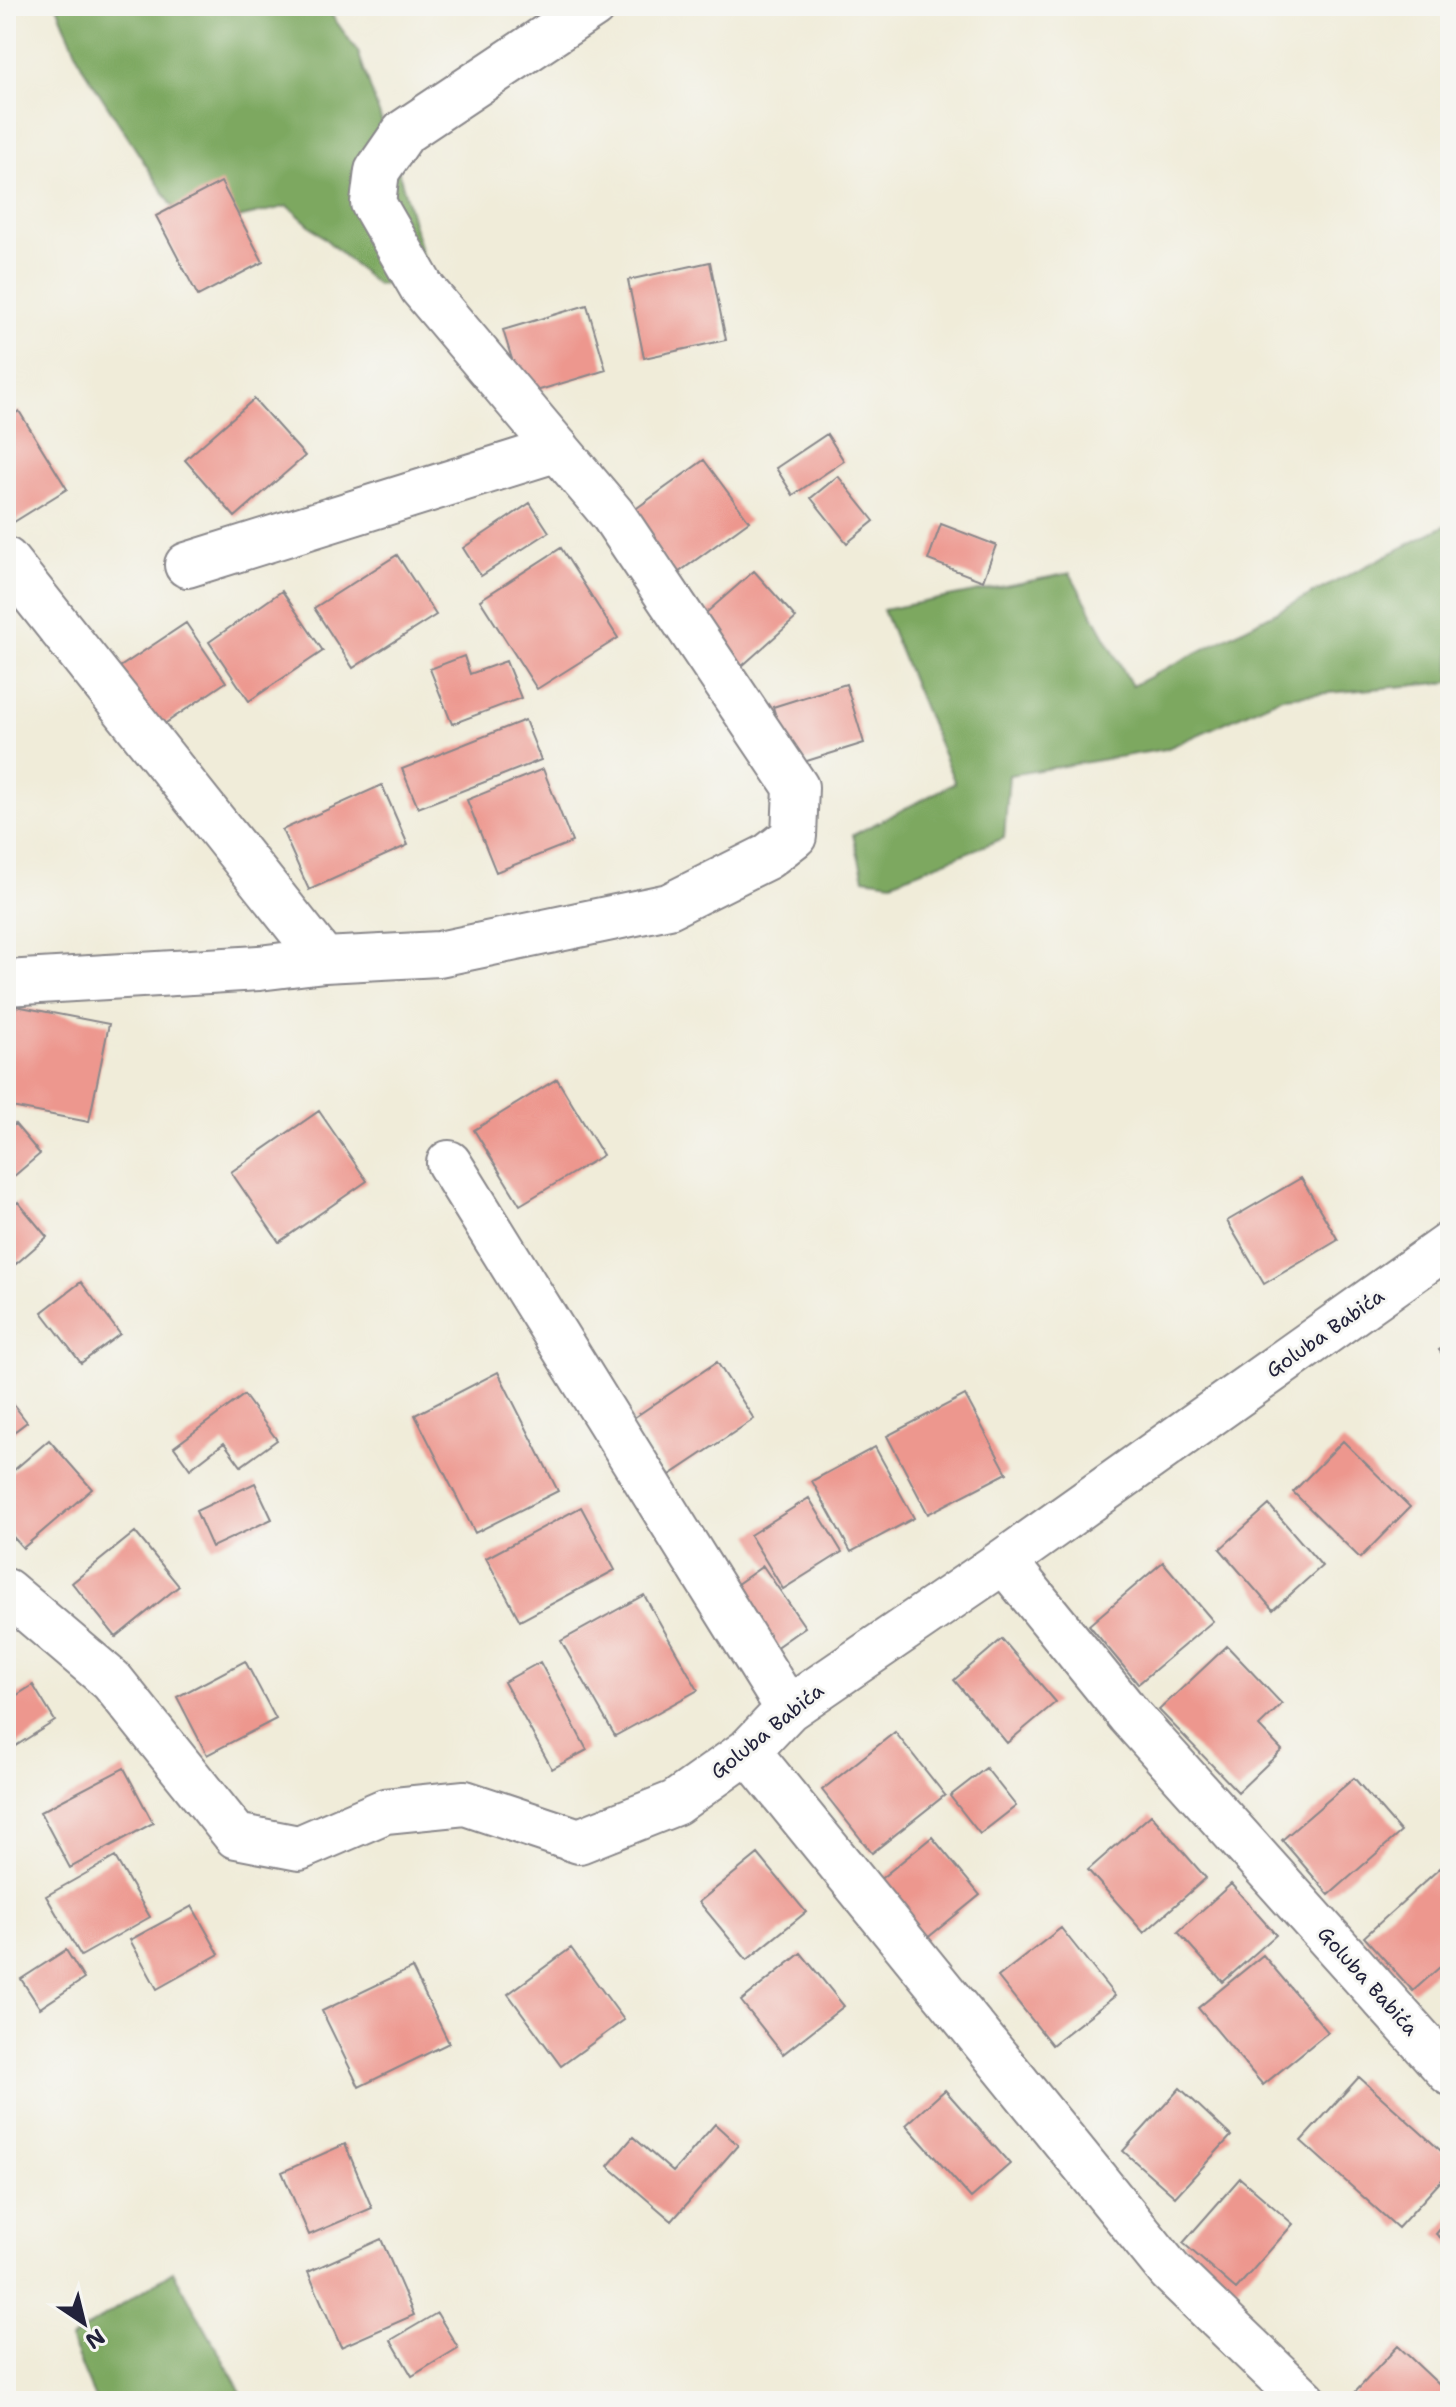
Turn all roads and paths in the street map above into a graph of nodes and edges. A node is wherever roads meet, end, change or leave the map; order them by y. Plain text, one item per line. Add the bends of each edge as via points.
1 (593, 6) edge
2 (558, 449) junction
3 (6, 560) edge
4 (187, 565) dead end
5 (324, 960) junction
6 (6, 983) edge
7 (449, 1163) dead end
8 (1450, 1244) edge
9 (1004, 1561) junction
10 (6, 1591) edge
11 (788, 1709) junction
12 (748, 1751) junction
13 (1450, 2073) edge
14 (1305, 2401) edge

1 - 2 street via 404,132 377,171 373,203 422,288
2 - 4 street
2 - 5 street via 613,515 796,787 794,836 767,857 669,906 439,954
3 - 5 street
5 - 6 street
7 - 11 street
8 - 9 street, Goluba Babića
9 - 11 street, Goluba Babića
9 - 13 street, Goluba Babića via 1129,1715
10 - 12 street, Goluba Babića via 112,1681 236,1836 299,1848 385,1811 465,1803 579,1841 675,1803
11 - 12 street, Goluba Babića
12 - 14 street via 1170,2271

